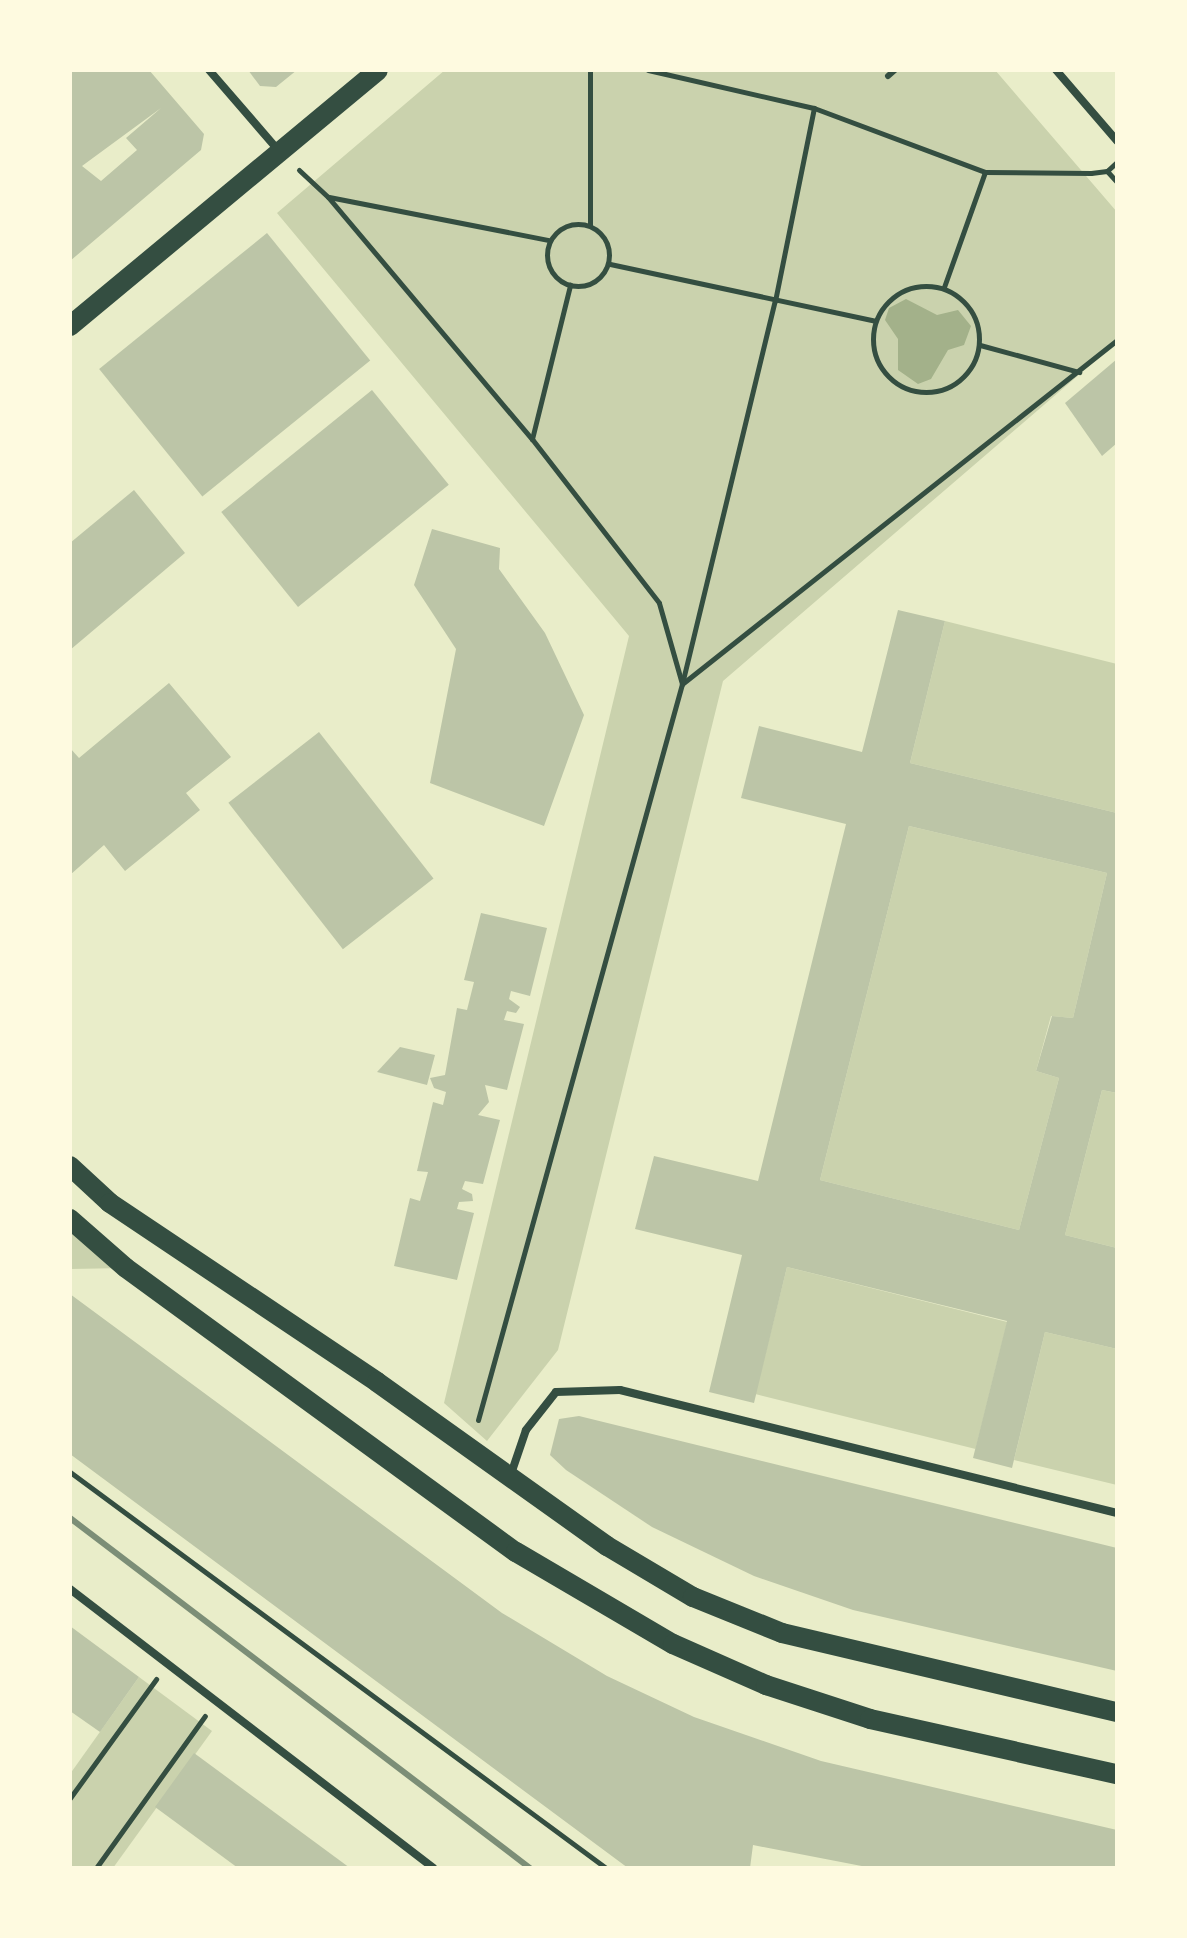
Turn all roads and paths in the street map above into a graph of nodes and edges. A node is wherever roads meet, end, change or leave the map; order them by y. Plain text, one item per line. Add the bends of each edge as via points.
1 (209, 70) edge
2 (378, 70) edge
3 (590, 70) edge
4 (648, 70) edge
5 (895, 70) edge
6 (1056, 70) edge
7 (888, 76) dead end
8 (814, 108) junction
9 (1117, 141) edge
10 (280, 153) junction
11 (1117, 162) edge
12 (1107, 171) junction
13 (985, 172) junction
14 (1117, 182) edge
15 (328, 197) junction
16 (590, 226) junction
17 (549, 240) junction
18 (610, 264) junction
19 (570, 285) junction
20 (944, 287) junction
21 (775, 301) junction
22 (875, 321) junction
23 (70, 326) edge
24 (1117, 340) edge
25 (980, 345) junction
26 (1079, 372) junction
27 (532, 439) junction
28 (682, 684) junction
29 (70, 1166) edge
30 (70, 1219) edge
31 (469, 1450) junction
32 (70, 1472) edge
33 (509, 1478) junction
34 (1117, 1513) edge
35 (70, 1589) edge
36 (167, 1664) junction
37 (215, 1700) junction
38 (1117, 1712) edge
39 (1117, 1774) edge
40 (70, 1798) edge
41 (96, 1868) edge
42 (433, 1868) edge
43 (606, 1868) edge

1 - 10 street
2 - 10 main road
3 - 16 path
4 - 8 path
5 - 7 lane
6 - 9 street
8 - 13 path
8 - 21 path
10 - 15 path
10 - 23 main road
11 - 12 path
12 - 13 path
12 - 14 path
13 - 20 path
15 - 17 path
15 - 27 path
16 - 17 path via 564,226
16 - 18 path via 606,241
17 - 19 path via 549,267
18 - 19 path via 593,282
18 - 21 path
19 - 27 path
20 - 22 path via 920,285 897,293
20 - 25 path via 974,313
21 - 22 path
21 - 28 path
22 - 25 path via 872,340 884,372 901,387 923,392 956,383 970,370
24 - 26 path
25 - 26 path
26 - 28 path
27 - 28 path via 659,603
28 - 31 path
29 - 31 main road via 110,1203
30 - 39 main road via 126,1268 516,1552 673,1644 766,1685 870,1719
31 - 33 main road
32 - 43 path
33 - 34 street via 526,1430 556,1392 620,1390
33 - 38 main road via 693,1597 782,1633
35 - 36 street
36 - 37 street
36 - 40 path
37 - 41 path
37 - 42 street

